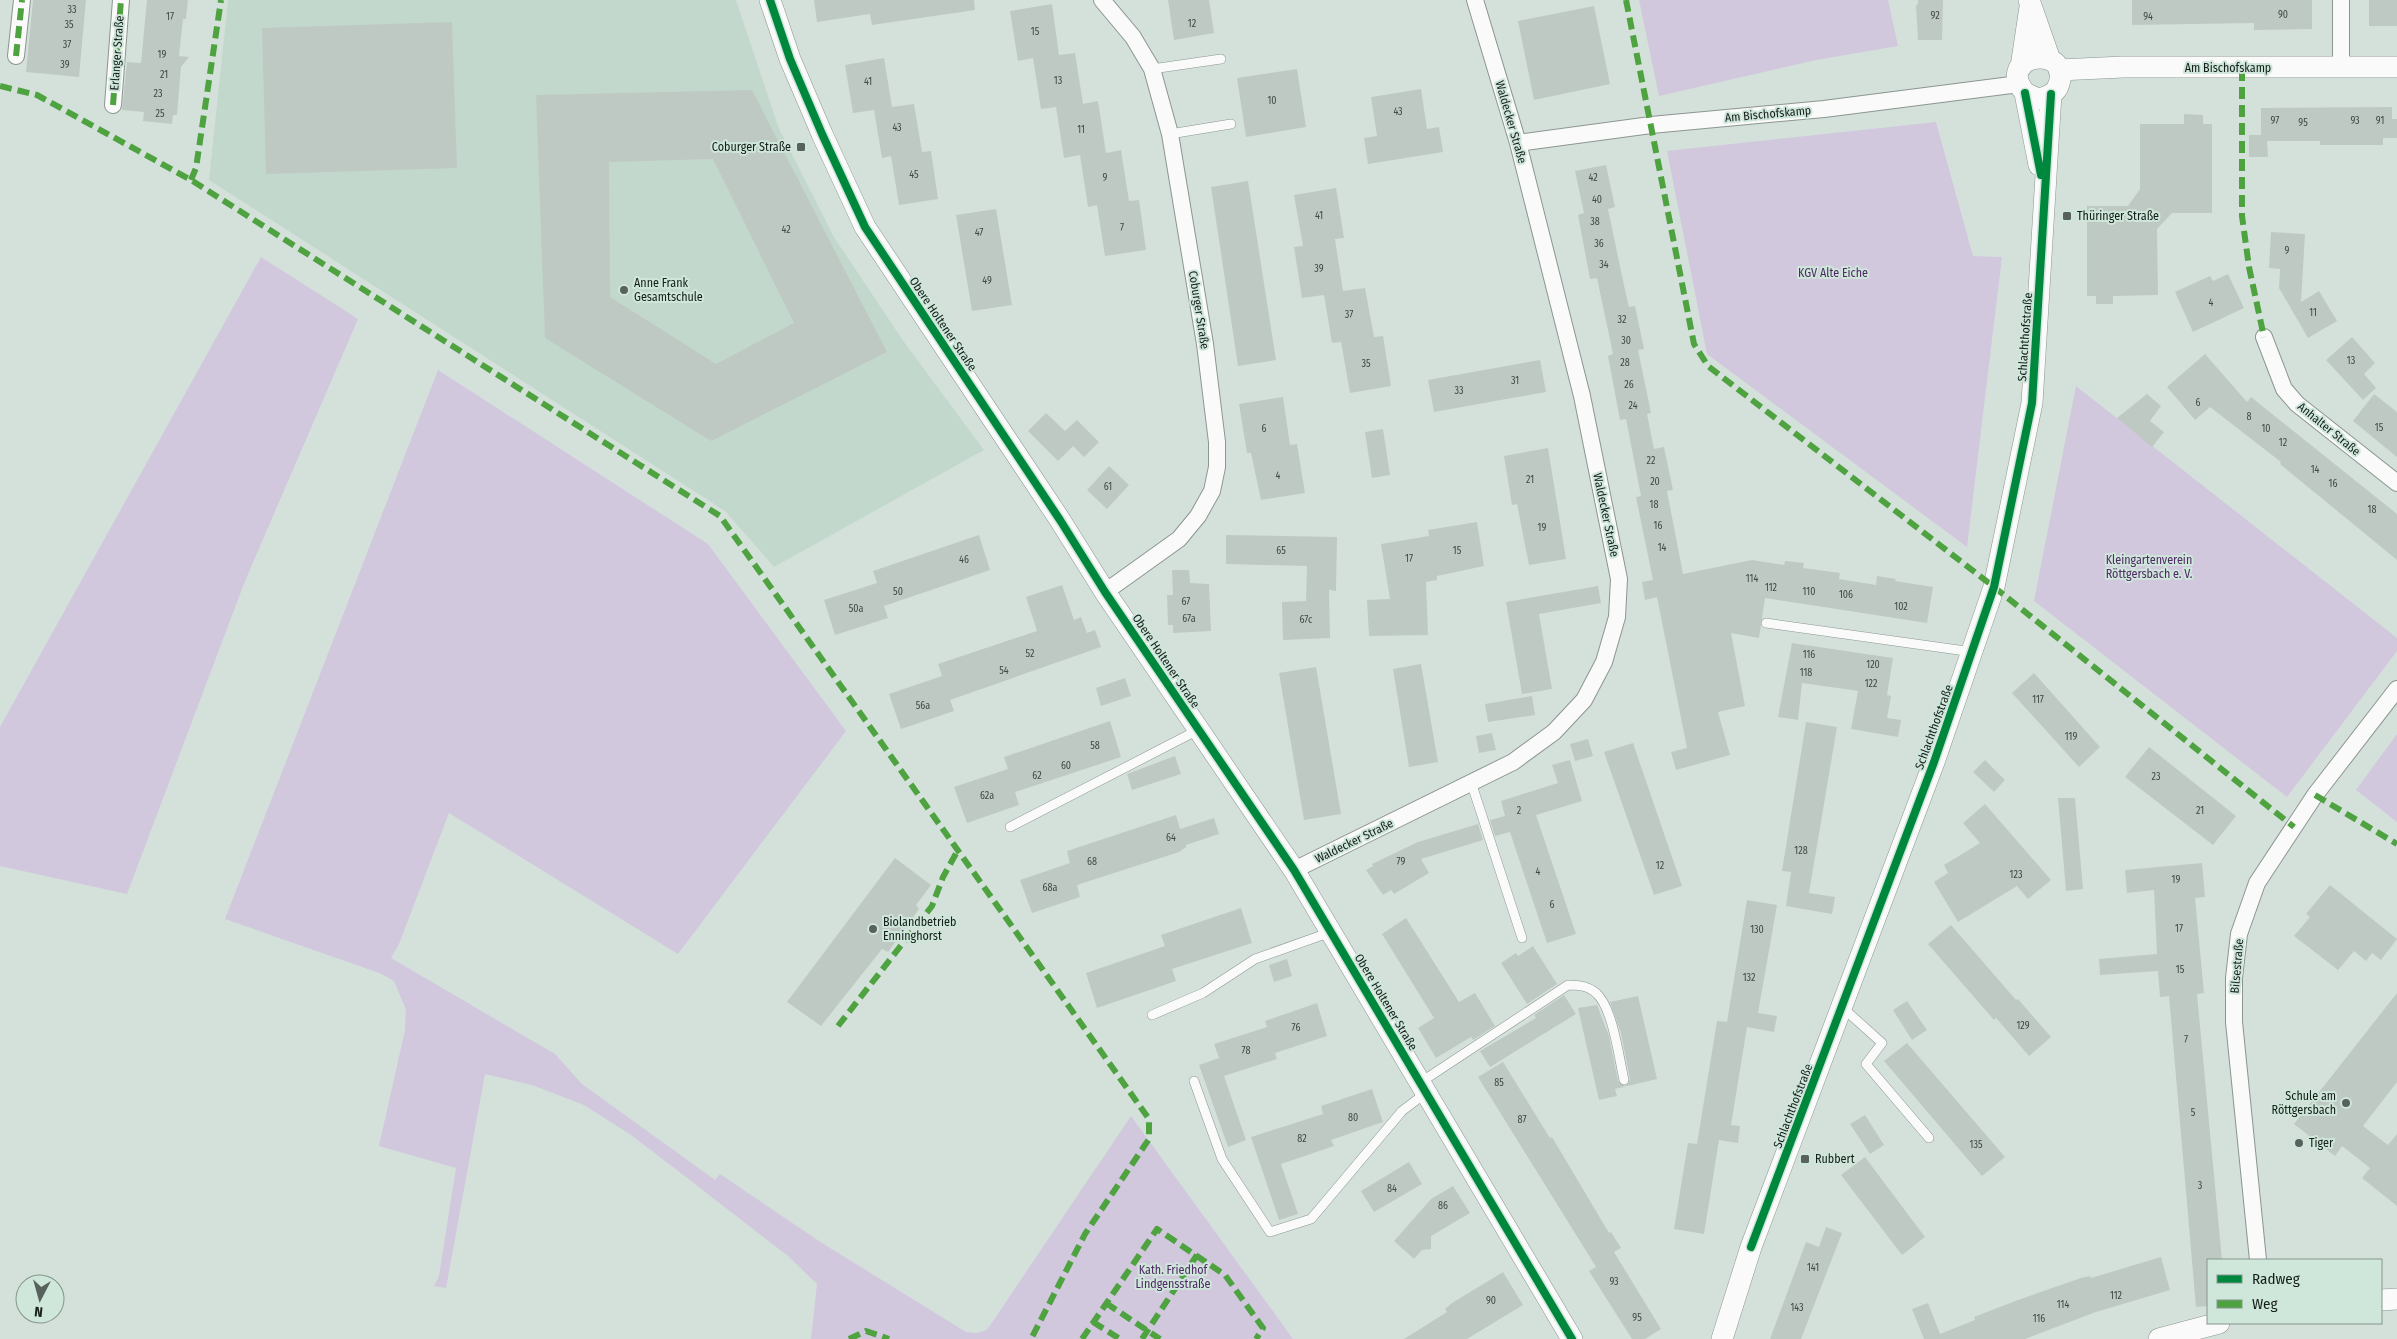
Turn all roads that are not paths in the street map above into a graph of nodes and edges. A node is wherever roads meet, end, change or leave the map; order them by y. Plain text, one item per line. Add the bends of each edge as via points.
1 (22, 0) edge
2 (121, 0) edge
3 (770, 0) edge
4 (1102, 0) edge
5 (1474, 0) edge
6 (2341, 0) edge
7 (2030, 2) edge
8 (16, 56) dead end
9 (1221, 58) dead end
10 (2054, 65) junction
11 (2397, 67) edge
12 (2341, 68) junction
13 (1152, 69) junction
14 (2022, 81) junction
15 (2051, 94) junction
16 (113, 105) dead end
17 (1231, 124) dead end
18 (1170, 134) junction
19 (1518, 143) junction
20 (2044, 192) junction
21 (2264, 337) dead end
22 (2397, 483) edge
23 (1105, 592) junction
24 (1766, 623) dead end
25 (1973, 652) junction
26 (2397, 689) edge
27 (1199, 730) junction
28 (1471, 782) junction
29 (1010, 827) dead end
30 (1294, 870) junction
31 (1331, 932) junction
32 (1522, 938) dead end
33 (1842, 1008) junction
34 (1152, 1015) dead end
35 (1624, 1080) dead end
36 (1194, 1081) dead end
37 (1424, 1087) junction
38 (1929, 1138) dead end
39 (1751, 1247) junction
40 (2258, 1259) edge
41 (2397, 1299) edge
42 (2382, 1300) edge
43 (2216, 1324) edge
44 (1567, 1335) edge
45 (1708, 1339) edge
46 (1722, 1339) edge
47 (2159, 1339) edge

1 - 8 street
2 - 16 street, Erlanger Straße
3 - 23 street, Obere Holtener Straße via 790,59 865,226
4 - 13 street, Coburger Straße via 1133,37
5 - 19 street, Waldecker Straße
6 - 12 street
7 - 10 street, Schlachthofstraße
7 - 14 street, Schlachthofstraße
9 - 13 lane
10 - 12 street, Am Bischofskamp
10 - 14 street via 2038,57 2031,58
10 - 15 street via 2059,84
11 - 12 street, Am Bischofskamp
13 - 18 street, Coburger Straße
14 - 15 street via 2038,99
14 - 19 street, Am Bischofskamp via 1824,109 1651,125
14 - 20 street, Schlachthofstraße
15 - 20 street, Schlachthofstraße
17 - 18 lane
18 - 23 street, Coburger Straße via 1204,344 1217,442 1217,467 1207,499 1179,539
19 - 28 street, Waldecker Straße via 1582,396 1619,579 1617,618 1604,662 1584,700 1554,732 1513,762
20 - 25 street, Schlachthofstraße via 2032,403 1994,587
21 - 22 street, Anhalter Straße via 2284,389 2297,404
23 - 27 street, Obere Holtener Straße
24 - 25 lane
25 - 33 street, Schlachthofstraße
26 - 40 street, Bilsestraße via 2315,796 2257,883 2239,934 2234,1022
27 - 29 lane
27 - 30 street, Obere Holtener Straße
28 - 30 street, Waldecker Straße
28 - 32 lane
30 - 31 street, Obere Holtener Straße
31 - 34 lane via 1255,959 1203,993
31 - 37 street, Obere Holtener Straße
33 - 38 lane via 1882,1043 1866,1064
33 - 39 street, Schlachthofstraße
35 - 37 lane via 1605,1004 1596,993 1583,986 1568,984
36 - 37 lane via 1222,1159 1270,1232 1311,1219
37 - 44 street, Obere Holtener Straße via 1543,1288
39 - 45 street, Schlachthofstraße
39 - 46 street, Schlachthofstraße
41 - 42 street
43 - 47 street

